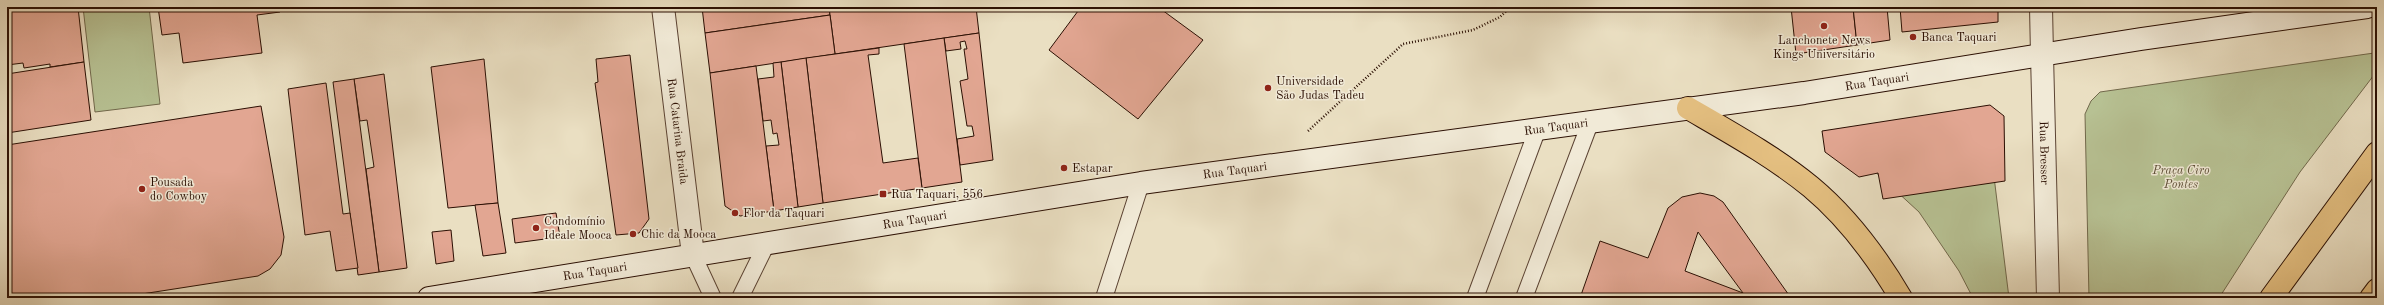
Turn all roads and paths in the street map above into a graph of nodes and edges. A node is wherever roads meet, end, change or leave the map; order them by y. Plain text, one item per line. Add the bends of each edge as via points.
1 (663, 7) edge
2 (1511, 7) edge
3 (2041, 7) edge
4 (2366, 7) edge
5 (2042, 55) junction
6 (1688, 108) junction
7 (1590, 123) junction
8 (1538, 128) junction
9 (1306, 134) dead end
10 (2377, 152) edge
11 (1141, 183) junction
12 (767, 243) junction
13 (693, 255) junction
14 (2377, 290) edge
15 (429, 298) edge
16 (713, 298) edge
17 (740, 298) edge
18 (1104, 298) edge
19 (1476, 298) edge
20 (1524, 298) edge
21 (1901, 298) edge
22 (2048, 298) edge
23 (2271, 298) edge
24 (2371, 298) edge

1 - 13 main road, Rua Catarina Braida
2 - 9 path via 1500,17 1473,30 1403,44
3 - 5 main road, Rua Bresser
4 - 5 main road
5 - 6 main road, Rua Taquari via 1804,93
5 - 22 main road, Rua Bresser
6 - 7 main road, Rua Taquari
6 - 21 main road via 1762,151 1812,188 1883,268
7 - 8 main road, Rua Taquari
7 - 20 lane
8 - 11 main road, Rua Taquari
8 - 19 lane
10 - 23 main road
11 - 12 main road, Rua Taquari
11 - 18 lane
12 - 13 main road, Rua Taquari
12 - 17 lane
13 - 15 main road, Rua Taquari
13 - 16 lane
14 - 24 main road

